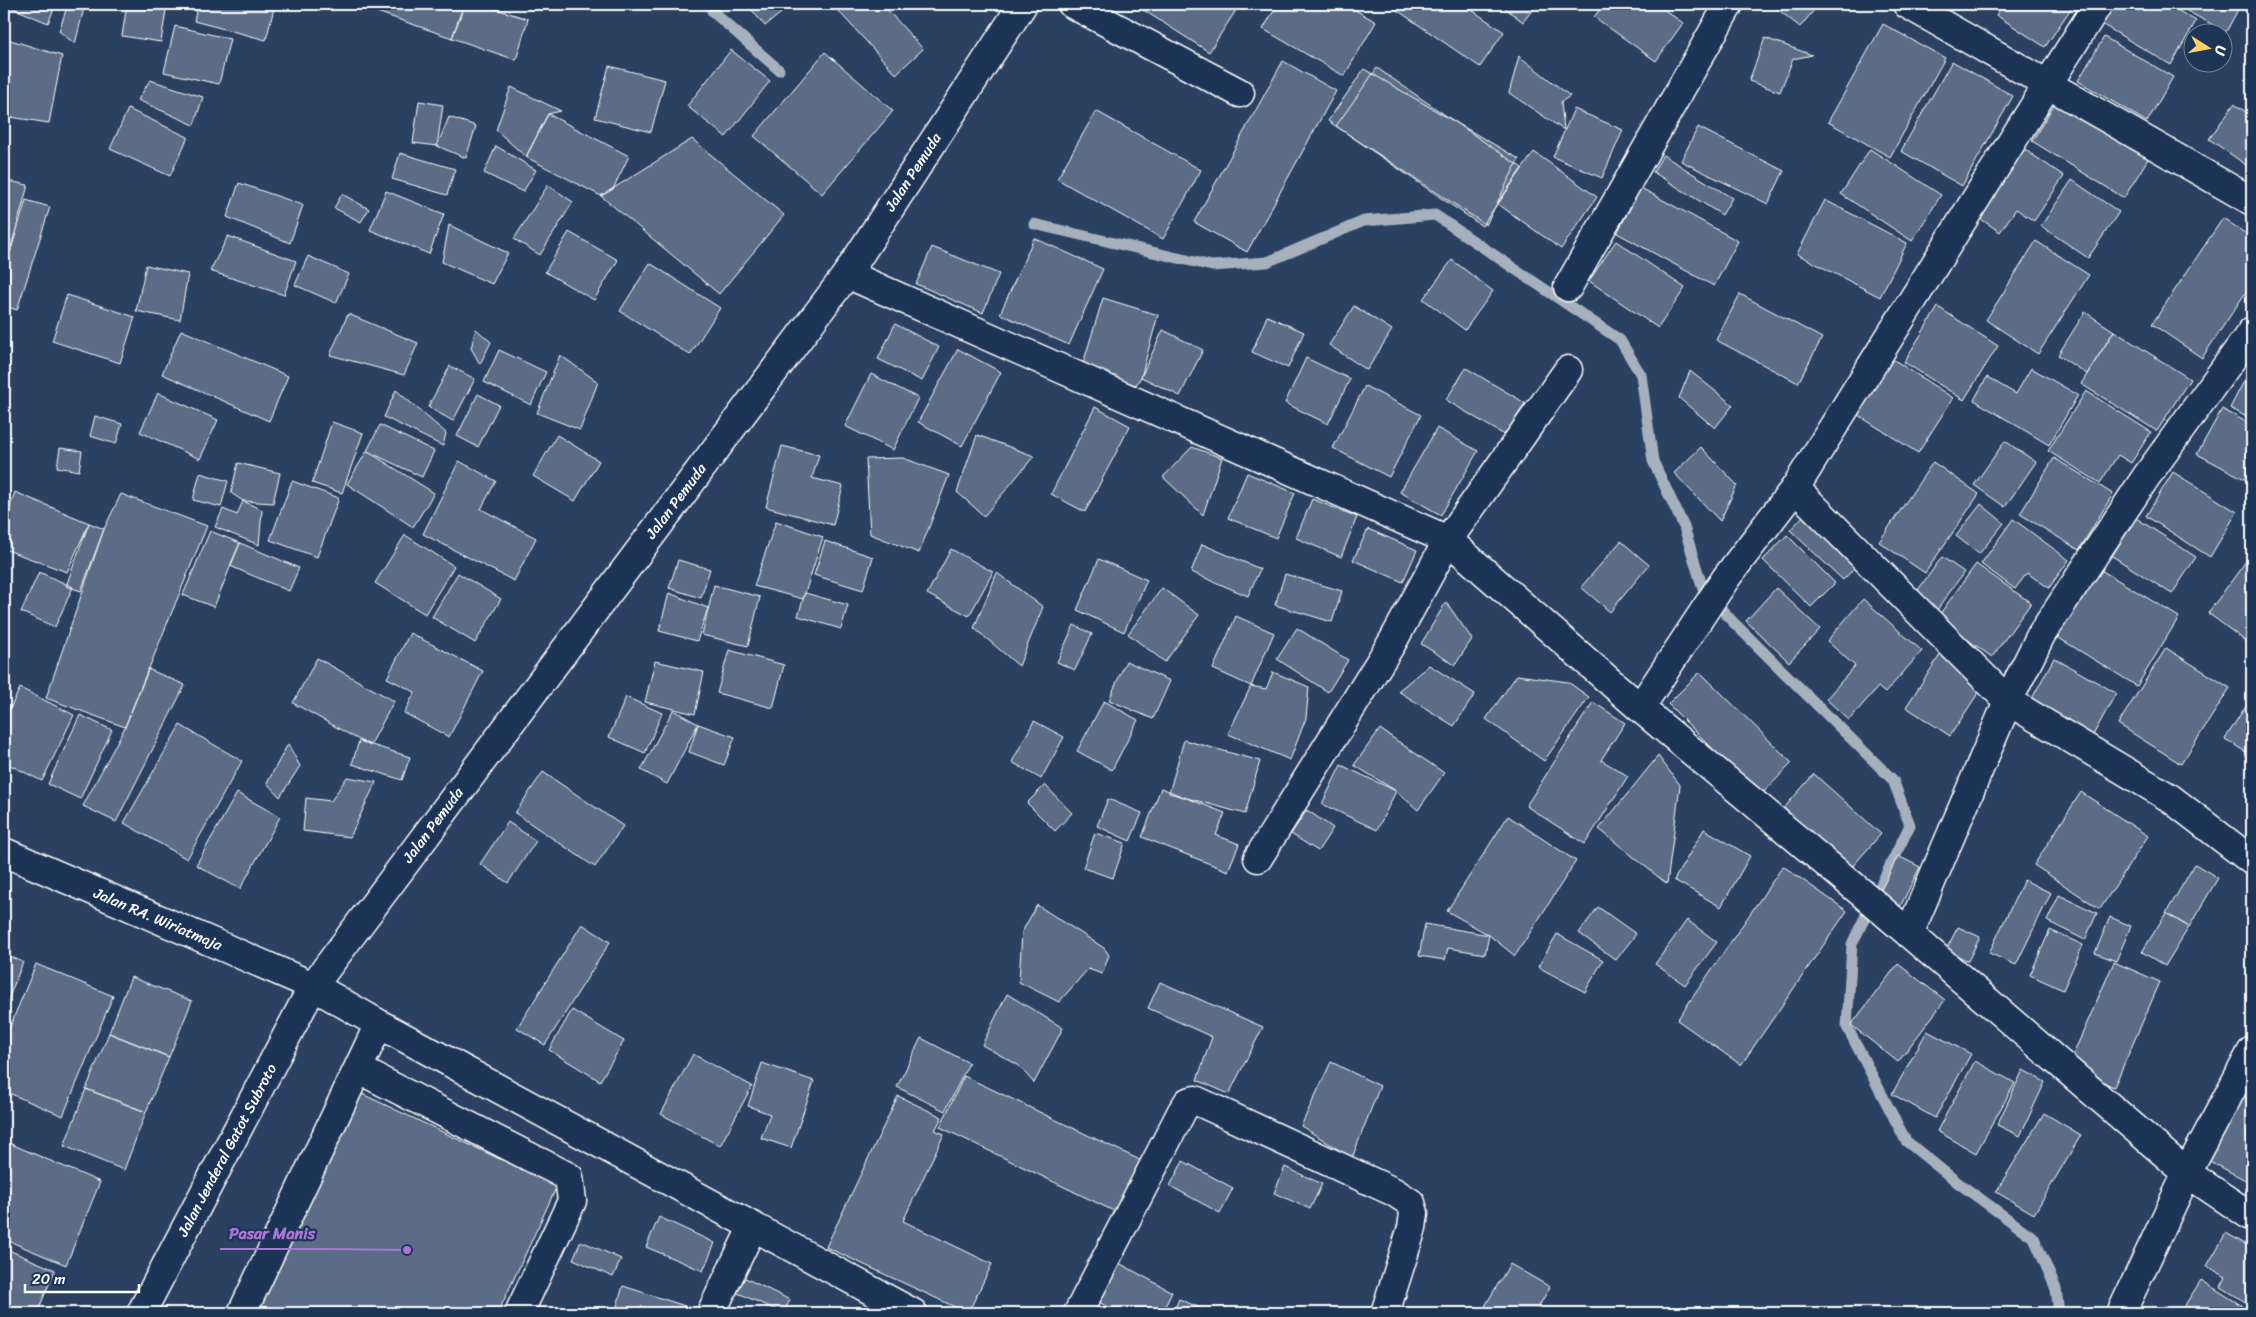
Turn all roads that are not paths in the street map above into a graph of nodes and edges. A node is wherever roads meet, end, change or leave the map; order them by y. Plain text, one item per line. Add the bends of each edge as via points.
1 (1023, 4) edge
2 (1072, 4) edge
3 (1729, 4) edge
4 (1907, 4) edge
5 (2098, 4) edge
6 (2047, 82) junction
7 (1240, 94) dead end
8 (2252, 201) edge
9 (847, 274) junction
10 (1568, 287) dead end
11 (2252, 331) edge
12 (1568, 370) dead end
13 (1794, 488) junction
14 (1448, 540) junction
15 (2008, 700) junction
16 (1640, 708) junction
17 (4, 852) edge
18 (1258, 858) dead end
19 (2252, 861) edge
20 (1906, 932) junction
21 (313, 986) junction
22 (379, 1024) junction
23 (2252, 1051) edge
24 (358, 1070) junction
25 (2187, 1173) junction
26 (2252, 1217) edge
27 (753, 1226) junction
28 (141, 1313) edge
29 (242, 1313) edge
30 (519, 1313) edge
31 (711, 1313) edge
32 (913, 1313) edge
33 (1078, 1313) edge
34 (1385, 1313) edge
35 (2121, 1313) edge

1 - 9 street, Jalan Pemuda
2 - 7 street
3 - 10 street
4 - 6 street
5 - 6 street
6 - 8 street
6 - 13 street
9 - 14 street
9 - 21 street, Jalan Pemuda
11 - 15 street via 2146,477 2041,635
12 - 14 street
13 - 15 street
13 - 16 street via 1726,578
14 - 16 street
14 - 18 street via 1393,641
15 - 19 street via 2170,798
15 - 20 street
16 - 20 street
17 - 21 street, Jalan RA. Wiriatmaja
20 - 25 street
21 - 22 street, Jalan RA. Wiriatmaja
21 - 28 street, Jalan Jenderal Gatot Subroto
22 - 24 street
22 - 27 street, Jalan RA. Wiriatmaja
23 - 25 street
24 - 29 street
24 - 30 street via 569,1177 572,1201
25 - 26 street
25 - 35 street
27 - 31 street
27 - 32 street, Jalan RA. Wiriatmaja
33 - 34 street via 1182,1111 1188,1102 1195,1100 1394,1192 1411,1203 1414,1213 1412,1228

